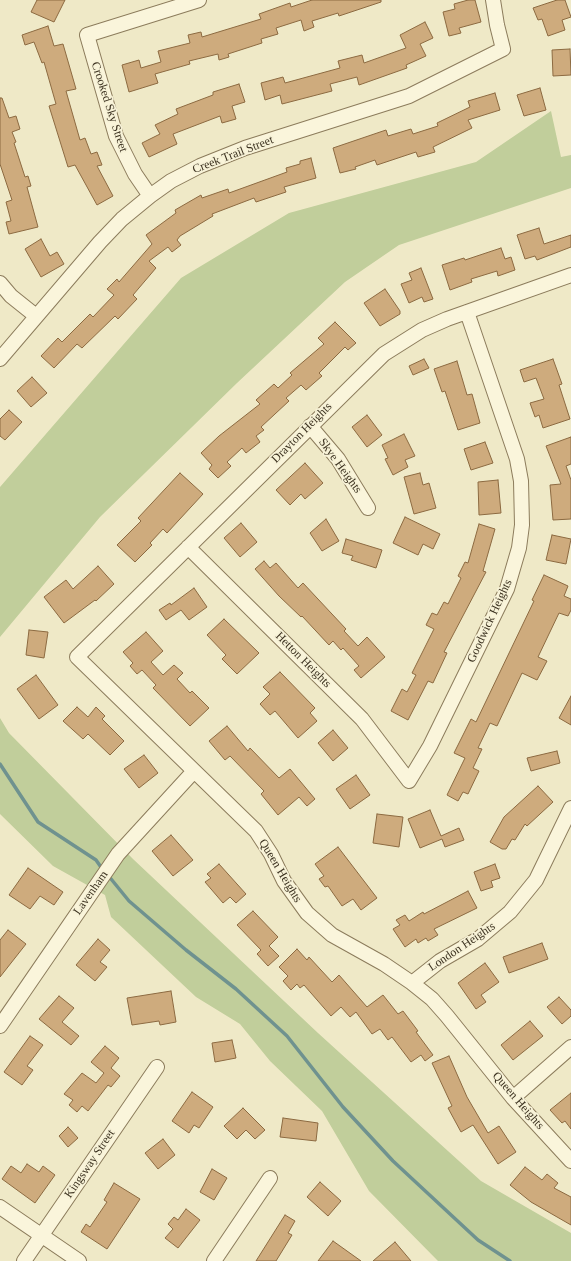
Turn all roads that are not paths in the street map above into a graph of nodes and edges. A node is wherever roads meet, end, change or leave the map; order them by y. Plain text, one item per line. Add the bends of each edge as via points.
1 (199, 0) edge
2 (492, 0) edge
3 (150, 196) junction
4 (571, 275) edge
5 (0, 283) edge
6 (467, 312) junction
7 (36, 316) junction
8 (0, 359) edge
9 (310, 426) junction
10 (368, 508) dead end
11 (188, 546) junction
12 (77, 657) joint
13 (194, 772) junction
14 (409, 781) joint
15 (571, 808) edge
16 (412, 983) junction
17 (0, 1026) edge
18 (571, 1047) edge
19 (157, 1067) dead end
20 (513, 1098) junction
21 (571, 1161) edge
22 (270, 1178) dead end
23 (0, 1207) edge
24 (41, 1235) junction
25 (24, 1261) edge
26 (79, 1261) edge
27 (214, 1261) edge

1 - 3 street, Crooked Sky Street via 87,35 116,136 134,174
2 - 3 street, Creek Trail Street via 504,49 409,96 244,148 200,166 171,181
3 - 7 street, Creek Trail Street via 122,219 100,242
4 - 6 street, Drayton Heights
5 - 7 street via 11,296
6 - 9 street, Drayton Heights via 422,330 384,354
6 - 14 street, Goodwick Heights via 517,459 521,481 522,525 519,548 507,589 430,746
7 - 8 street, Creek Trail Street
9 - 10 street, Skye Heights via 338,459
9 - 11 street, Drayton Heights
11 - 12 street, Drayton Heights
11 - 14 street, Hetton Heights via 362,719
12 - 13 street, Queen Heights
13 - 16 street, Queen Heights via 256,832 271,854 293,897 318,923 347,945 384,964
13 - 17 street, Lavenham via 118,854
15 - 16 street, London Heights via 536,880 510,912 478,939 440,961
16 - 20 street, Queen Heights via 448,1016
18 - 20 street
19 - 24 street, Kingsway Street
20 - 21 street, Queen Heights
22 - 27 street
23 - 24 street
24 - 25 street, Kingsway Street
24 - 26 street

